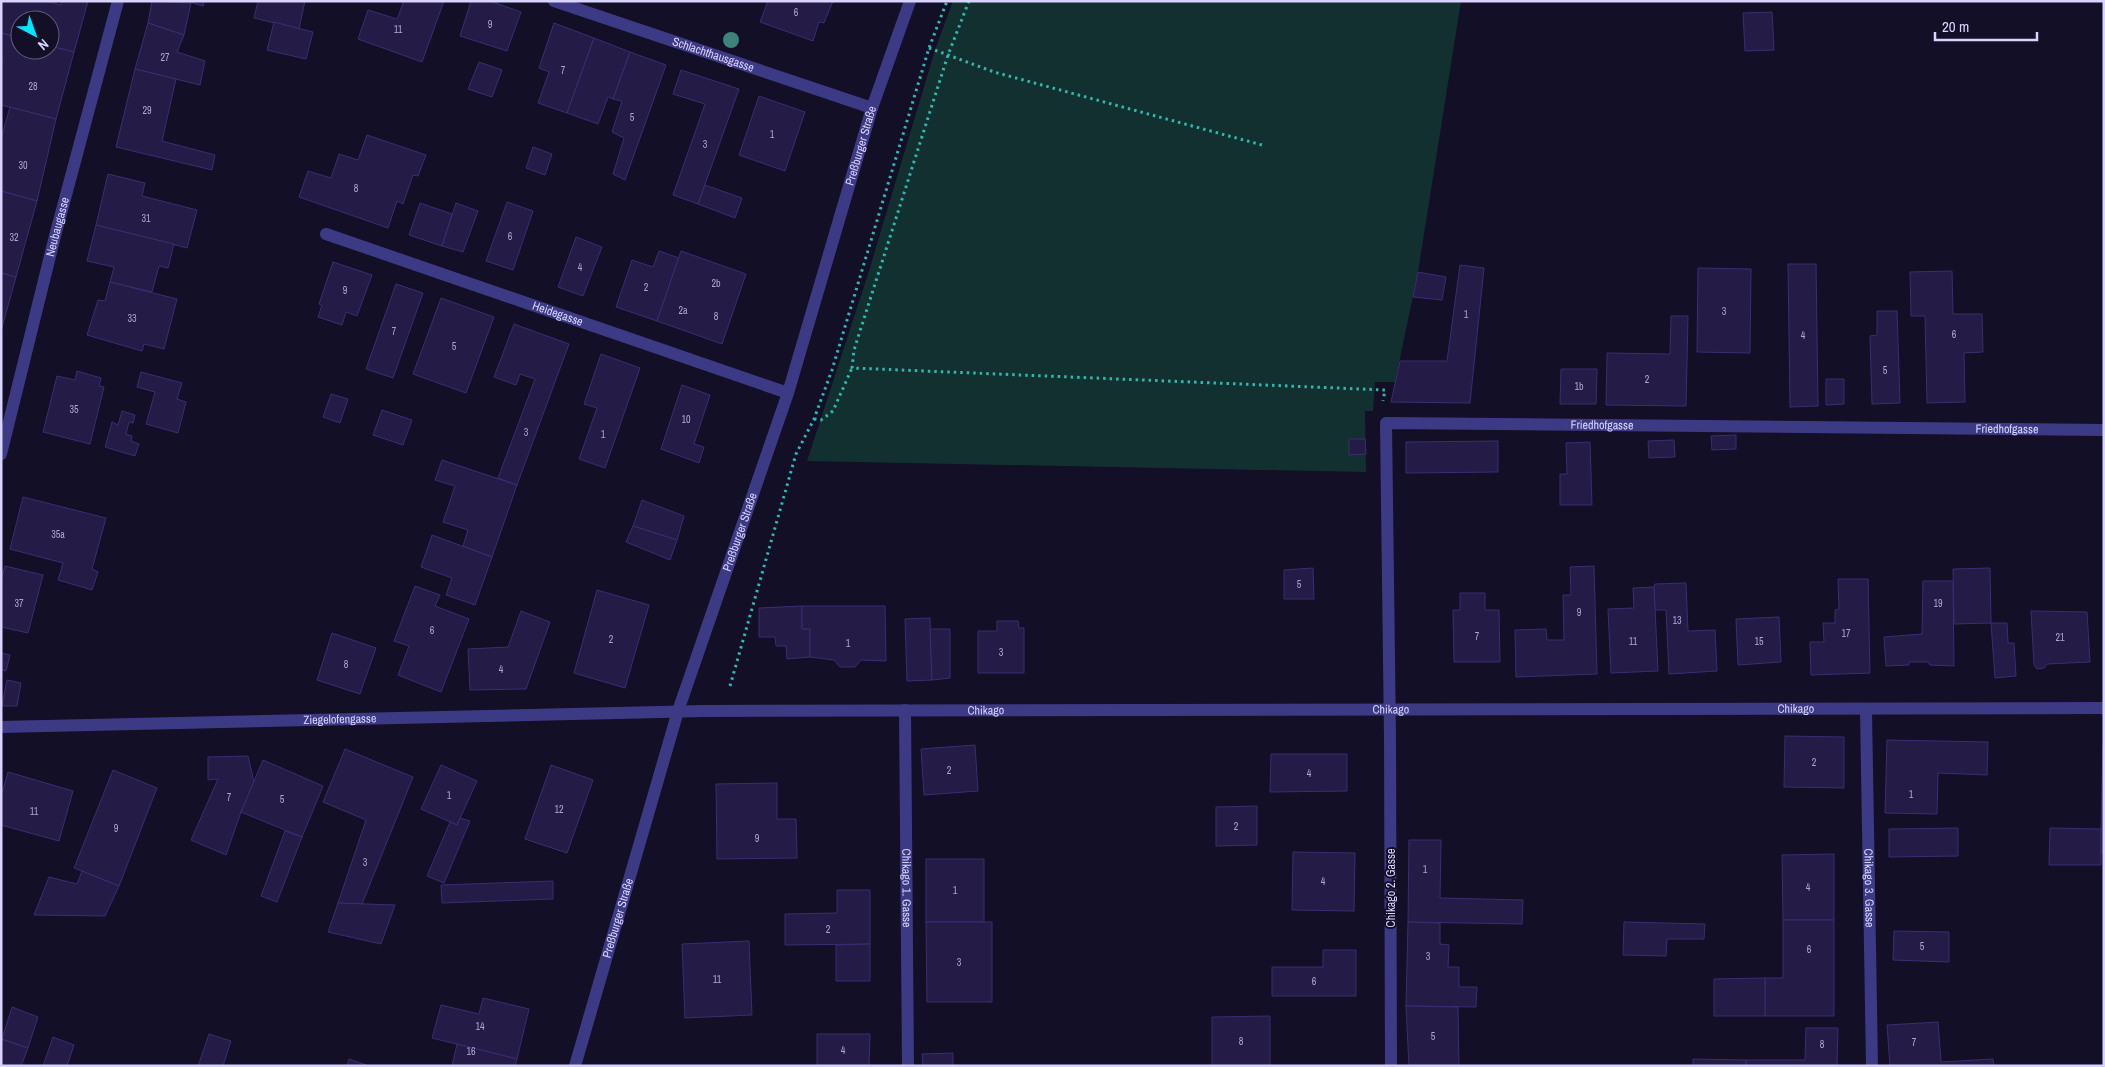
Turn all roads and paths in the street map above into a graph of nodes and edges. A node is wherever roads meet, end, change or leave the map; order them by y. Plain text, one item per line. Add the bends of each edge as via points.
1 (118, 1) edge
2 (554, 1) edge
3 (910, 1) edge
4 (946, 1) edge
5 (969, 1) edge
6 (929, 48) junction
7 (948, 55) junction
8 (872, 108) junction
9 (1262, 145) dead end
10 (326, 234) dead end
11 (852, 368) junction
12 (788, 393) junction
13 (814, 419) junction
14 (1386, 423) junction
15 (2104, 430) edge
16 (1, 454) edge
17 (2104, 708) edge
18 (905, 710) junction
19 (1390, 710) junction
20 (1866, 710) junction
21 (678, 711) junction
22 (724, 711) junction
23 (1, 727) edge
24 (575, 1066) edge
25 (908, 1066) edge
26 (1391, 1066) edge
27 (1872, 1066) edge

1 - 16 street, Neubaugasse via 54,236
2 - 8 street, Schlachthausgasse
3 - 8 street, Preßburger Straße
4 - 6 path
5 - 7 path
6 - 7 path
6 - 13 path via 832,370
7 - 9 path via 994,72
7 - 11 path via 854,350
8 - 12 street, Preßburger Straße
10 - 12 street, Heidegasse
11 - 13 path via 833,411 821,420
11 - 14 path via 1384,390 1381,416
12 - 21 street, Preßburger Straße
13 - 22 path via 796,454
14 - 15 street, Friedhofgasse
14 - 19 street
17 - 20 street, Chikago
18 - 19 street, Chikago
18 - 22 street, Chikago
18 - 25 street, Chikago 1. Gasse
19 - 20 street, Chikago
19 - 26 street, Chikago 2. Gasse
20 - 27 street, Chikago 3. Gasse
21 - 22 street, Chikago
21 - 23 street, Ziegelofengasse
21 - 24 street, Preßburger Straße

